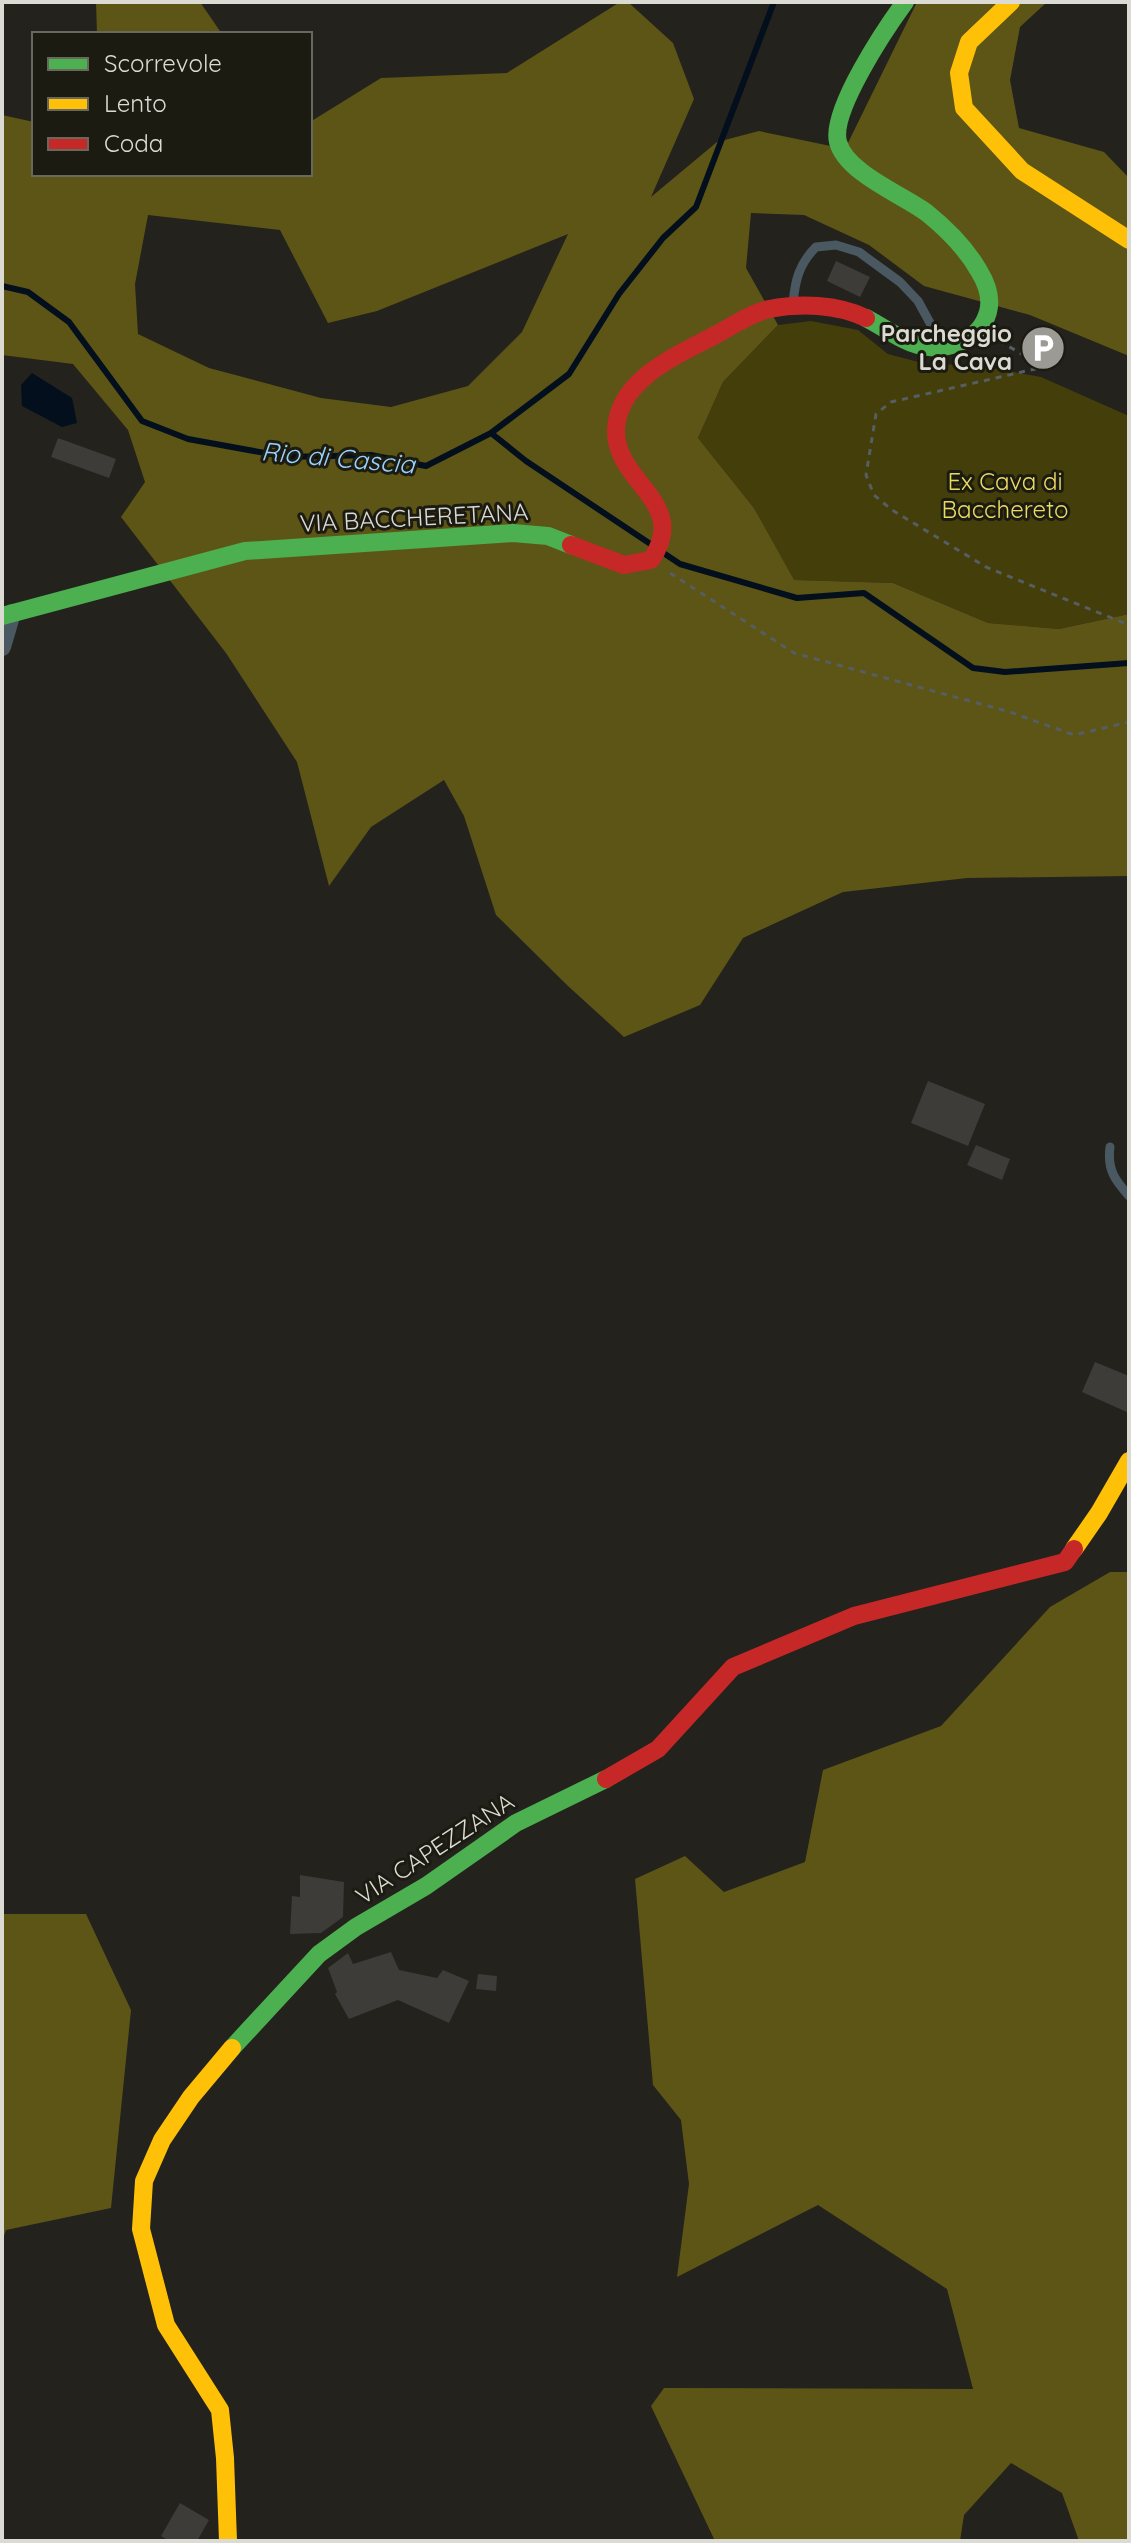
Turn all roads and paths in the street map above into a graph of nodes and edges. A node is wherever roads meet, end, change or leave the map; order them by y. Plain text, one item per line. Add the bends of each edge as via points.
1 (905, 2) edge
2 (1011, 2) edge
3 (1129, 240) edge
4 (793, 306) junction
5 (980, 329) junction
6 (945, 350) junction
7 (657, 552) junction
8 (7, 615) edge
9 (1129, 625) edge
10 (2, 647) edge
11 (1129, 722) edge
12 (1110, 1147) dead end
13 (1129, 1196) edge
14 (1129, 1461) edge
15 (228, 2541) edge

1 - 5 street via 854,86 837,140 844,156 944,227 973,260 988,286 989,309
2 - 3 street via 969,42 959,73 964,108 1022,171
4 - 6 street via 842,310 874,320 922,350
4 - 6 lane via 803,260 816,247 836,245 859,252 900,282 918,301
4 - 7 street via 759,312 668,359 627,392 614,426 619,456 661,513 665,529
5 - 6 street
5 - 9 path via 1037,366 891,402 876,414 866,475 874,495 986,567
7 - 8 street, VIA BACCHERETANA via 624,565 548,536 513,533 245,551
7 - 11 path via 794,653 1010,712 1074,735
8 - 10 street
12 - 13 lane via 1112,1176
14 - 15 street, VIA CAPEZZANA via 1065,1562 854,1616 733,1667 658,1749 516,1823 356,1927 319,1954 246,2031 162,2140 144,2181 141,2229 166,2325 220,2410

